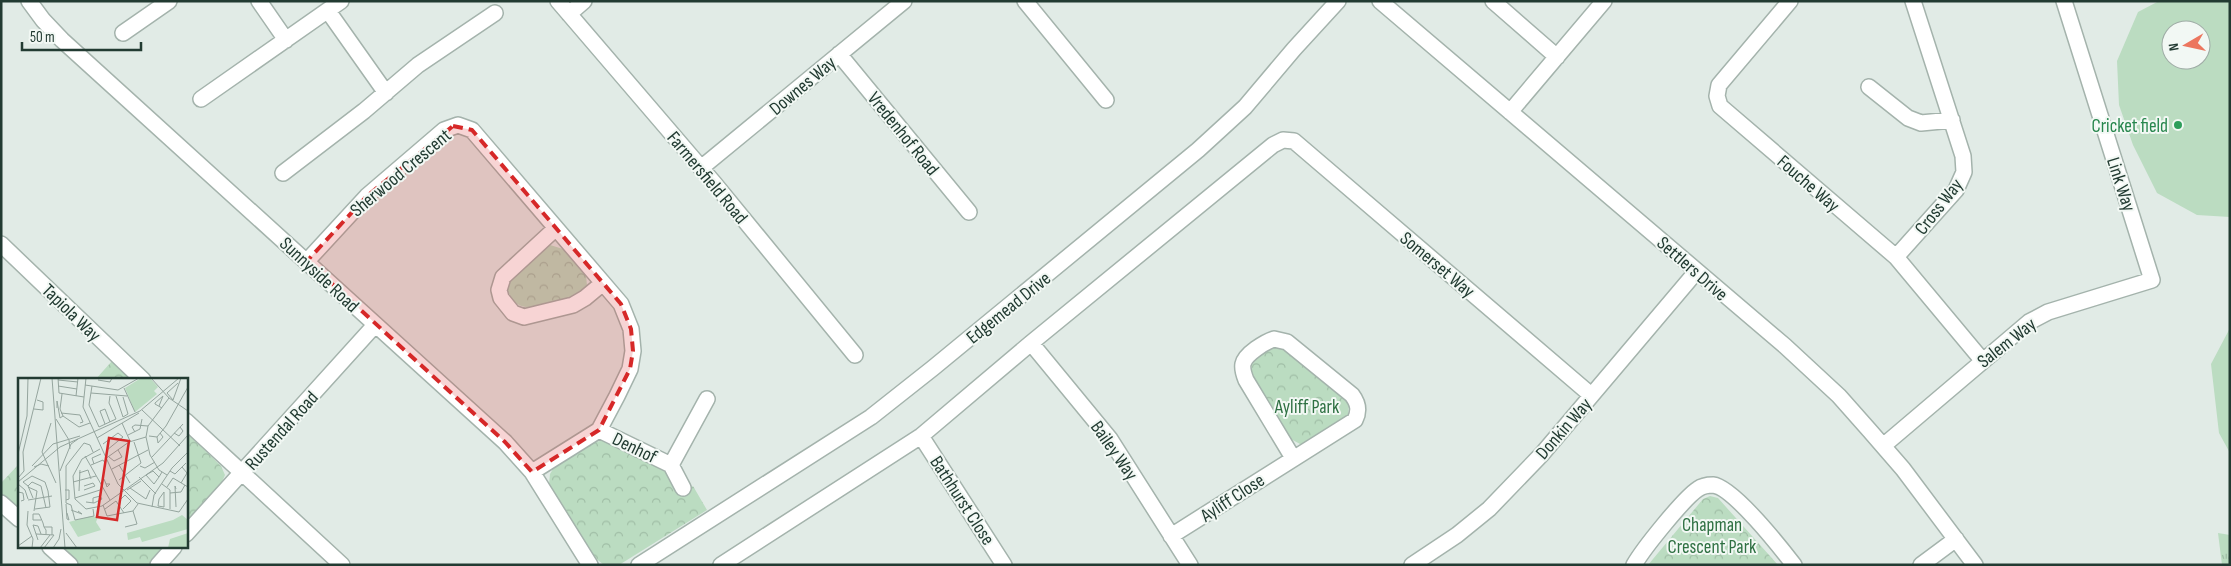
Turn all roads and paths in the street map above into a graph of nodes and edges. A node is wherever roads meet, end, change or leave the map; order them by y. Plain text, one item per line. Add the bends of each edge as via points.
1 (29, 1) edge
2 (169, 1) edge
3 (259, 1) edge
4 (341, 1) edge
5 (558, 1) edge
6 (584, 1) edge
7 (904, 1) edge
8 (1025, 1) edge
9 (1338, 1) edge
10 (1380, 1) edge
11 (1493, 1) edge
12 (1604, 1) edge
13 (1790, 1) edge
14 (1913, 1) edge
15 (2064, 1) edge
16 (328, 10) junction
17 (495, 13) dead end
18 (569, 14) junction
19 (124, 32) dead end
20 (286, 40) junction
21 (840, 54) junction
22 (1557, 56) junction
23 (1869, 87) dead end
24 (386, 93) junction
25 (201, 99) dead end
26 (1106, 100) dead end
27 (1510, 112) junction
28 (1952, 120) junction
29 (701, 168) junction
30 (283, 173) dead end
31 (969, 212) dead end
32 (556, 228) junction
33 (1, 244) edge
34 (1896, 257) junction
35 (307, 261) junction
36 (1696, 272) junction
37 (2152, 280) joint
38 (603, 283) junction
39 (375, 325) junction
40 (1031, 342) junction
41 (855, 355) dead end
42 (1982, 360) junction
43 (141, 378) edge
44 (1591, 395) junction
45 (707, 399) dead end
46 (188, 423) edge
47 (599, 430) junction
48 (921, 436) junction
49 (1883, 446) junction
50 (1293, 458) junction
51 (671, 465) junction
52 (532, 472) junction
53 (242, 473) junction
54 (683, 488) dead end
55 (1, 503) edge
56 (18, 518) edge
57 (188, 532) edge
58 (1171, 536) junction
59 (1956, 539) junction
60 (51, 548) edge
61 (173, 548) edge
62 (70, 565) edge
63 (158, 565) edge
64 (342, 565) edge
65 (590, 565) edge
66 (639, 565) edge
67 (722, 565) edge
68 (1004, 565) edge
69 (1190, 565) edge
70 (1412, 565) edge
71 (1634, 565) edge
72 (1794, 565) edge
73 (1921, 565) edge
74 (1975, 565) edge

1 - 35 street, Sunnyside Road via 62,40
2 - 19 street
3 - 20 street
4 - 16 street
5 - 18 street, Farmersfield Road
6 - 18 street
7 - 21 street, Downes Way
8 - 26 street
9 - 66 street, Edgemead Drive via 1245,107 1198,150 941,362 871,417
10 - 27 street, Settlers Drive
11 - 22 street
12 - 22 street
13 - 34 street, Fouche Way via 1722,80 1718,101 1723,110
14 - 28 street, Cross Way
15 - 37 street, Link Way
16 - 20 street
16 - 24 street
17 - 24 street via 418,65
18 - 29 street, Farmersfield Road
20 - 25 street
21 - 29 street, Downes Way
21 - 31 street, Vredenhof Road
22 - 27 street
23 - 28 street via 1914,122
24 - 30 street
27 - 36 street, Settlers Drive
28 - 34 street, Cross Way via 1963,156 1962,180
29 - 41 street, Farmersfield Road
32 - 35 street, Sherwood Crescent via 472,130 453,126 444,130 367,196
32 - 38 street, Sherwood Crescent
32 - 38 street via 502,277 499,284 501,298 513,313 524,317 573,305
33 - 43 street, Tapiola Way
34 - 42 street, Fouche Way
35 - 39 street, Sunnyside Road
36 - 44 street, Donkin Way
36 - 49 street, Settlers Drive via 1839,396
37 - 42 street, Salem Way via 2040,315
38 - 47 street, Sherwood Crescent via 627,316 633,351 630,369
39 - 52 street, Sunnyside Road via 505,442
39 - 53 street, Rustendal Road
40 - 44 street, Somerset Way via 1273,145 1283,140 1294,141
40 - 48 street
40 - 58 street, Bailey Way via 1110,439
42 - 49 street, Salem Way
44 - 70 street, Donkin Way via 1542,454 1489,508 1457,535
45 - 51 street, Denhof
46 - 53 street
47 - 51 street, Denhof
47 - 52 street
48 - 67 street
48 - 68 street, Bathhurst Close
49 - 59 street, Settlers Drive
50 - 50 street, Ayliff Close via 1350,425 1357,415 1358,404 1352,395 1287,342 1274,339 1246,358 1242,366 1246,380
50 - 58 street, Ayliff Close
51 - 54 street, Denhof
52 - 65 street, Sunnyside Road
53 - 57 street, Rustendal Road
53 - 64 street
55 - 56 street
58 - 69 street, Bailey Way
59 - 73 street
59 - 74 street, Settlers Drive
60 - 62 street
61 - 63 street
71 - 72 street via 1694,491 1715,485 1742,506

